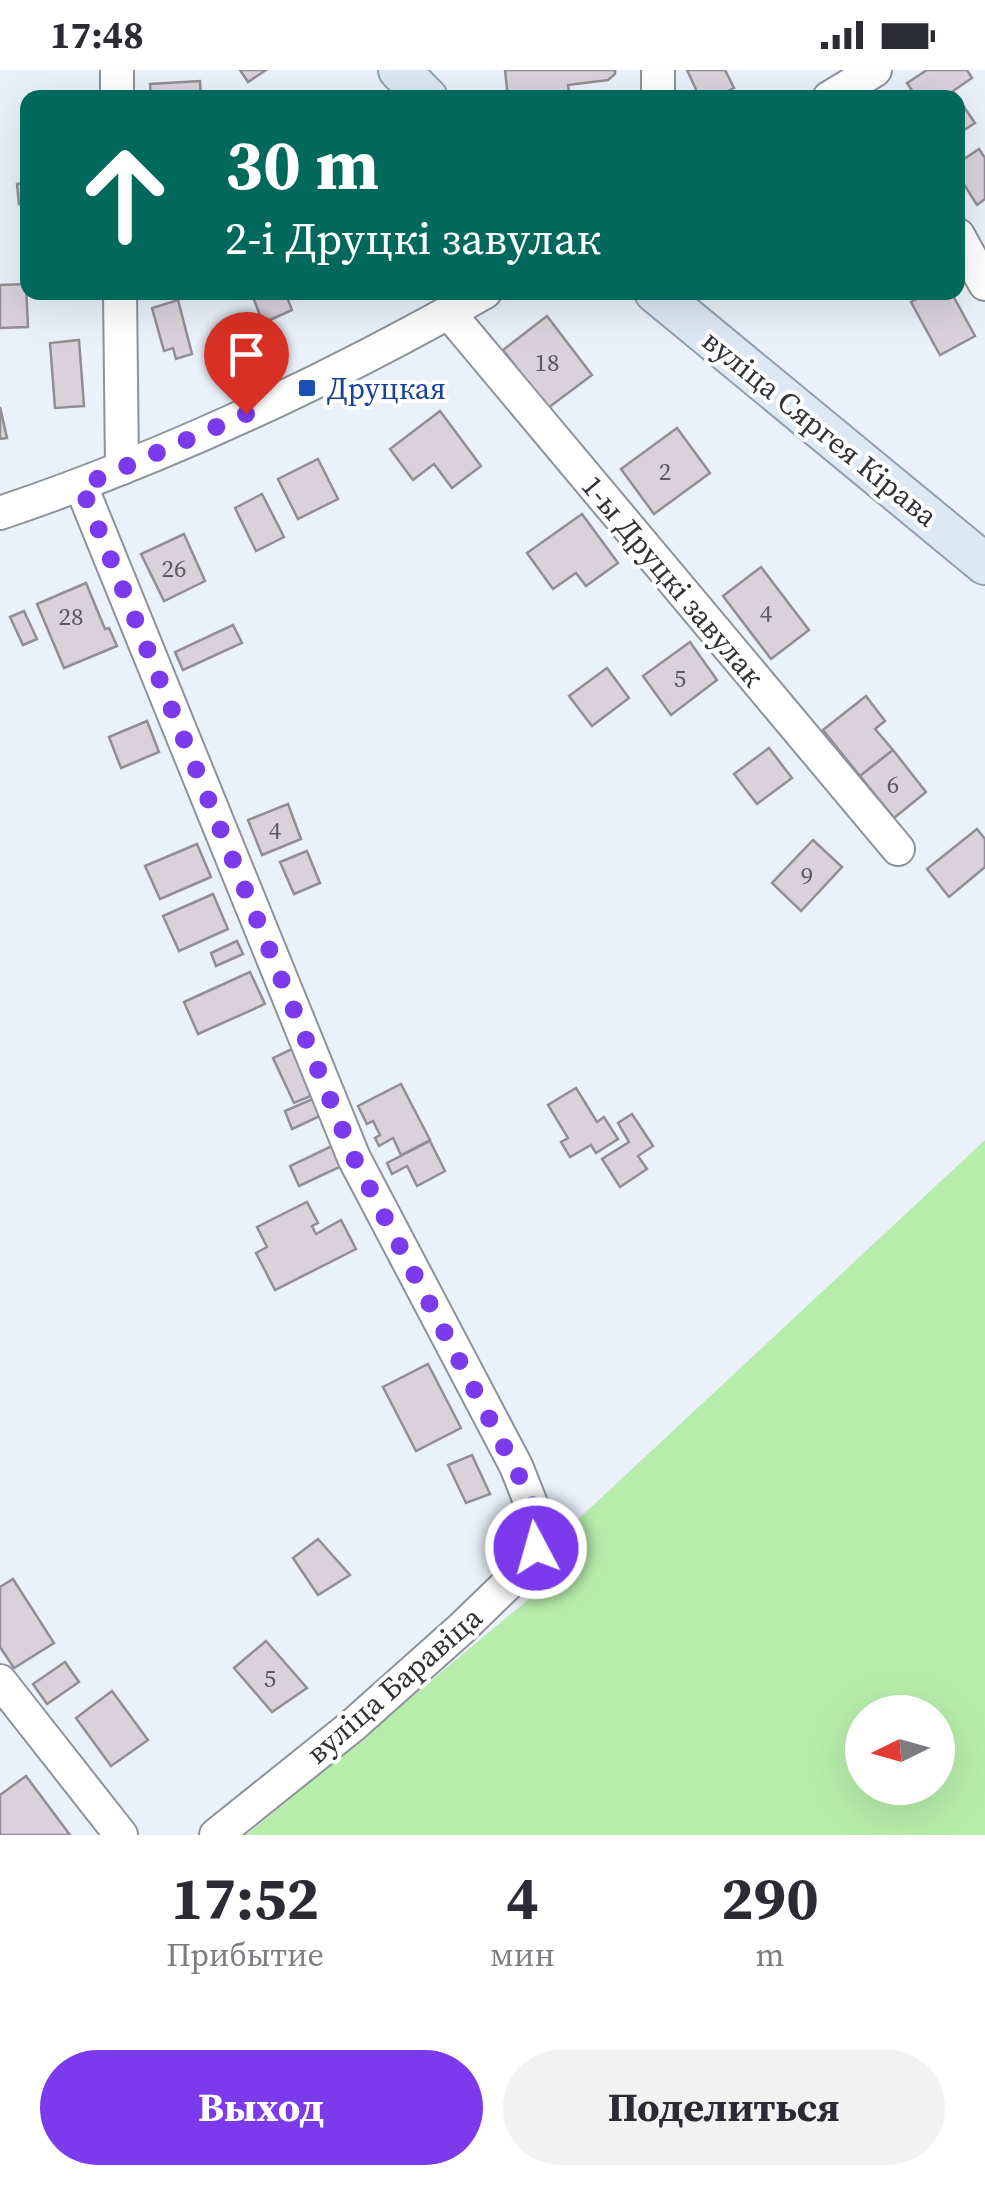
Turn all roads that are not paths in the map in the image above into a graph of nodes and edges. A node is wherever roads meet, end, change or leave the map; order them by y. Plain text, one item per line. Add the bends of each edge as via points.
1 (399, 70) edge
2 (874, 81) edge
3 (419, 90) edge
4 (850, 90) edge
5 (965, 248) edge
6 (985, 284) edge
7 (120, 300) edge
8 (471, 300) edge
9 (665, 300) edge
10 (449, 313) junction
11 (122, 468) junction
12 (81, 486) junction
13 (0, 513) edge
14 (985, 564) edge
15 (898, 849) dead end
16 (0, 1681) edge
17 (121, 1835) edge
18 (216, 1835) edge

1 - 3 main road
2 - 4 street
5 - 6 street
7 - 11 street
8 - 10 street
9 - 14 main road, вуліца Сяргея Кірава
10 - 11 street via 308,388
10 - 15 street, 1-ы Друцкі завулак
11 - 12 street
12 - 13 street
12 - 18 street, вуліца Баравіца via 354,1158 486,1406 541,1529 523,1569 352,1726
16 - 17 street

